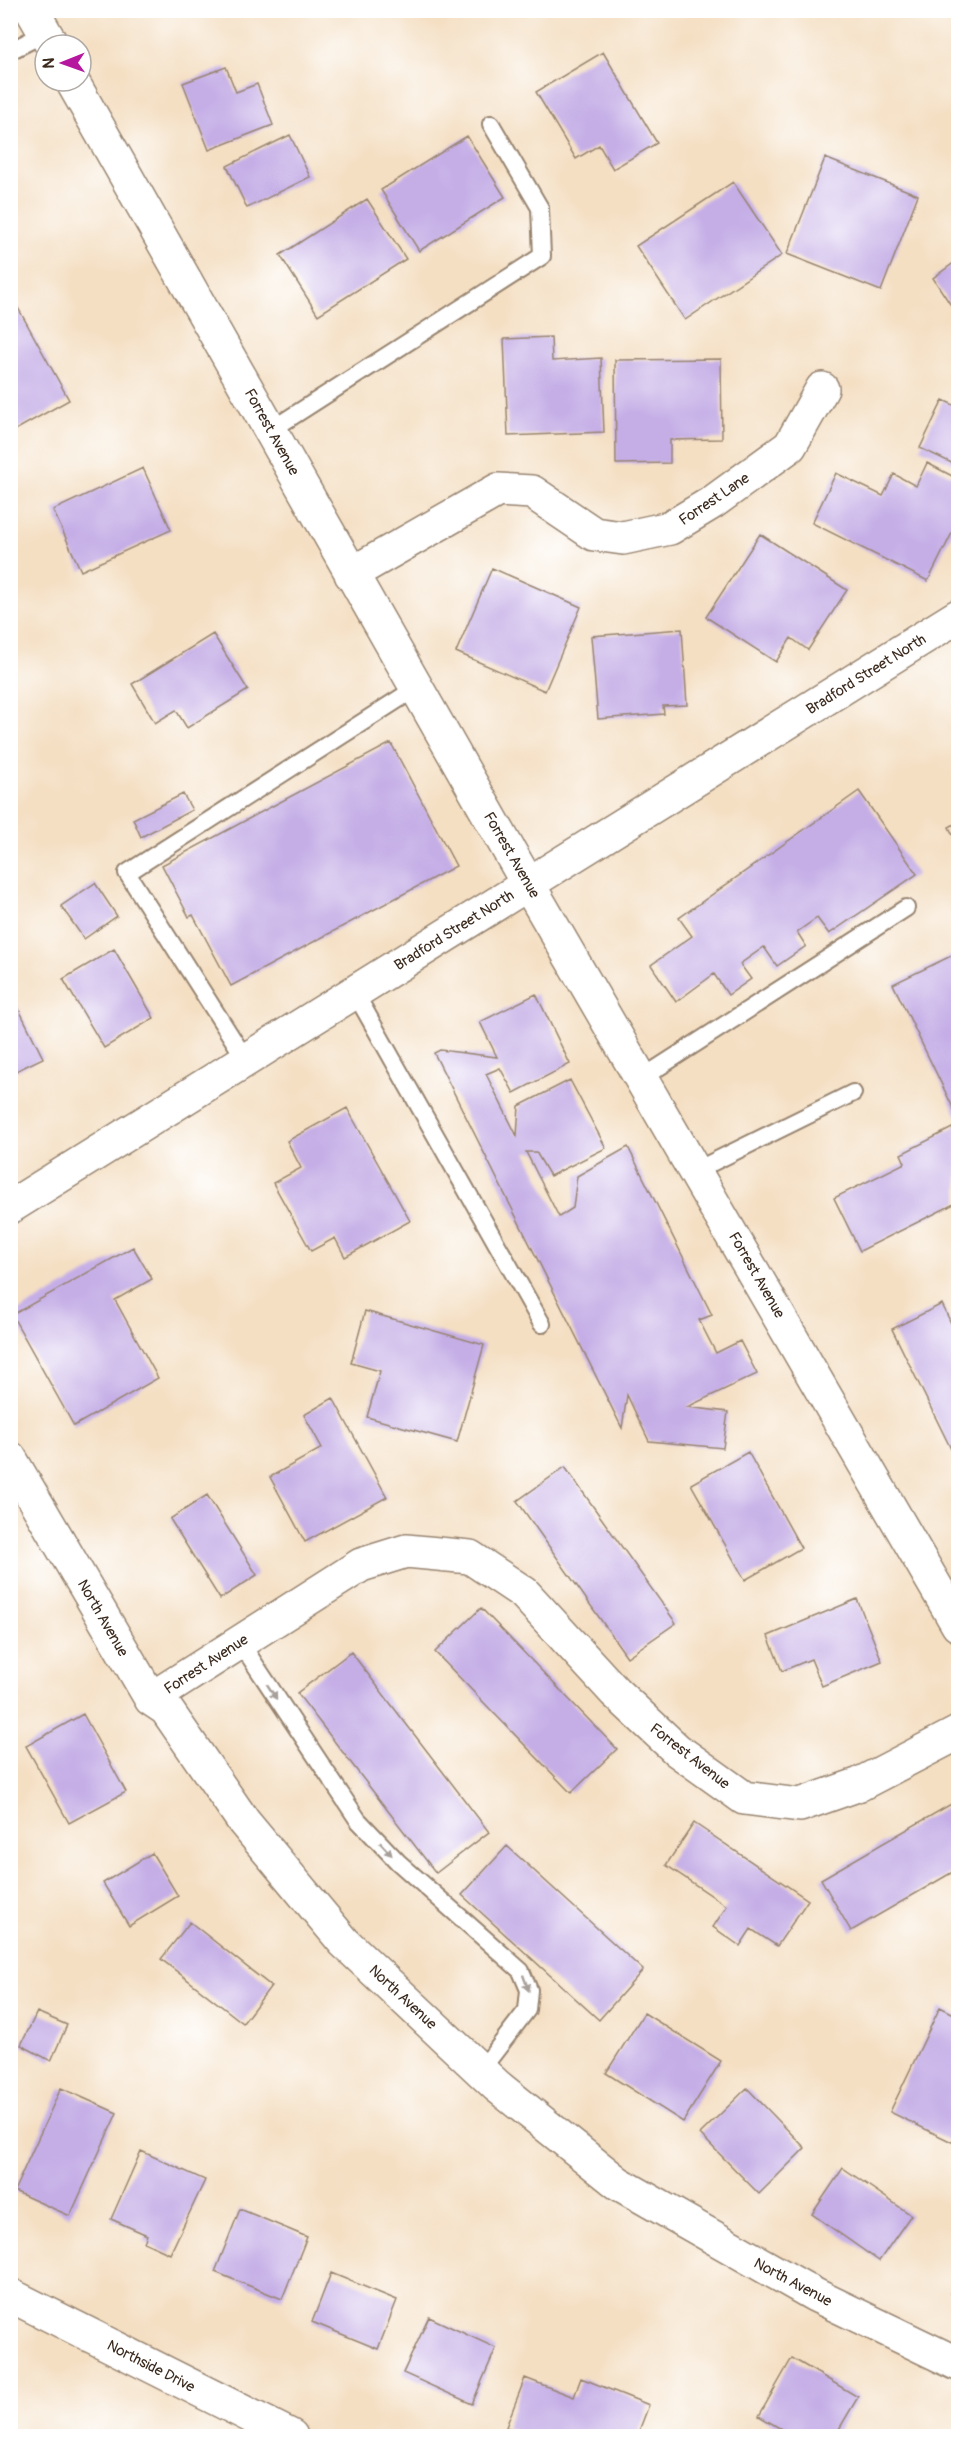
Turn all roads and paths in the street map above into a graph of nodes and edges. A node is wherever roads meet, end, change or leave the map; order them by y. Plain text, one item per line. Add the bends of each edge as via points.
1 (43, 30) edge
2 (10, 51) edge
3 (79, 93) edge
4 (491, 124) dead end
5 (822, 390) dead end
6 (271, 430) junction
7 (351, 574) junction
8 (958, 616) edge
9 (416, 688) junction
10 (528, 884) junction
11 (906, 908) dead end
12 (354, 992) junction
13 (246, 1060) junction
14 (642, 1078) junction
15 (853, 1093) dead end
16 (696, 1170) junction
17 (10, 1206) edge
18 (542, 1324) dead end
19 (10, 1458) edge
20 (958, 1625) edge
21 (240, 1642) junction
22 (151, 1699) junction
23 (958, 1733) edge
24 (481, 2070) junction
25 (10, 2295) edge
26 (958, 2364) edge
27 (291, 2436) edge

1 - 2 lane
3 - 6 street, Forrest Avenue
4 - 6 lane via 540,208 542,256
5 - 7 street, Forrest Lane via 790,446 670,528 622,538 594,534 532,492 498,490
6 - 7 street, Forrest Avenue
7 - 9 street, Forrest Avenue
8 - 10 street, Bradford Street North
9 - 10 street, Forrest Avenue
9 - 13 lane via 127,873
10 - 12 street, Bradford Street North
10 - 14 street, Forrest Avenue
11 - 14 lane
12 - 13 street, Bradford Street North
12 - 18 lane
13 - 17 street, Bradford Street North
14 - 16 street, Forrest Avenue
15 - 16 lane
16 - 20 street, Forrest Avenue
19 - 22 street, North Avenue
21 - 22 street, Forrest Avenue
21 - 23 street, Forrest Avenue via 361,1565 406,1551 470,1557 524,1593 615,1692 677,1750 744,1798 800,1804 860,1784
21 -> 24 lane via 358,1820 398,1862 521,1971 529,1990 527,2010
22 - 24 street, North Avenue via 166,1709 244,1822 344,1942
24 - 26 street, North Avenue via 618,2183 815,2295
25 - 27 street, Northside Drive

